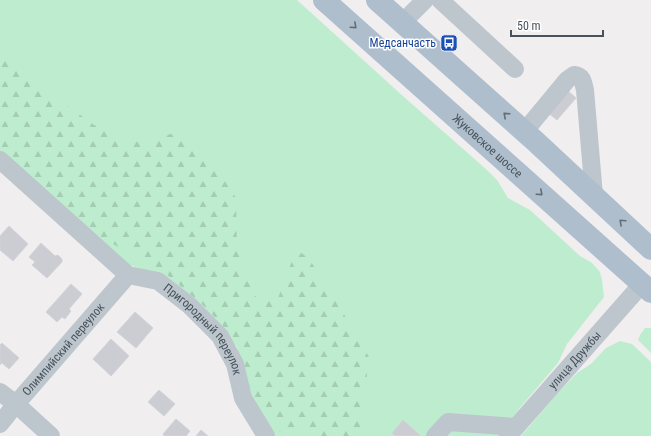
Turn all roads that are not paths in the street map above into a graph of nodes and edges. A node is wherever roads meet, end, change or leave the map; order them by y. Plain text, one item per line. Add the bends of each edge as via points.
1 (324, 0) edge
2 (377, 0) edge
3 (425, 0) edge
4 (440, 0) edge
5 (402, 23) junction
6 (515, 68) dead end
7 (529, 136) junction
8 (0, 160) edge
9 (511, 167) junction
10 (594, 196) junction
11 (651, 249) edge
12 (128, 275) junction
13 (647, 288) edge
14 (0, 392) edge
15 (5, 416) edge
16 (512, 432) edge
17 (51, 436) edge
18 (266, 436) edge
19 (434, 436) edge

1 -> 9 main road, Жуковское шоссе
2 - 5 main road
3 - 5 street
4 - 6 street
7 -> 5 main road
7 - 9 main road via 511,157
7 - 10 main road
7 - 10 street via 567,80 574,75 579,76 585,90
8 - 12 street
9 -> 13 main road, Жуковское шоссе
11 -> 10 main road
12 - 15 street, Олимпийский переулок
12 - 18 street, Пригородный переулок via 158,281 189,305 220,336 235,364 243,398
13 - 16 street, улица Дружбы
14 - 15 street
15 - 17 street
16 - 19 street via 448,422

